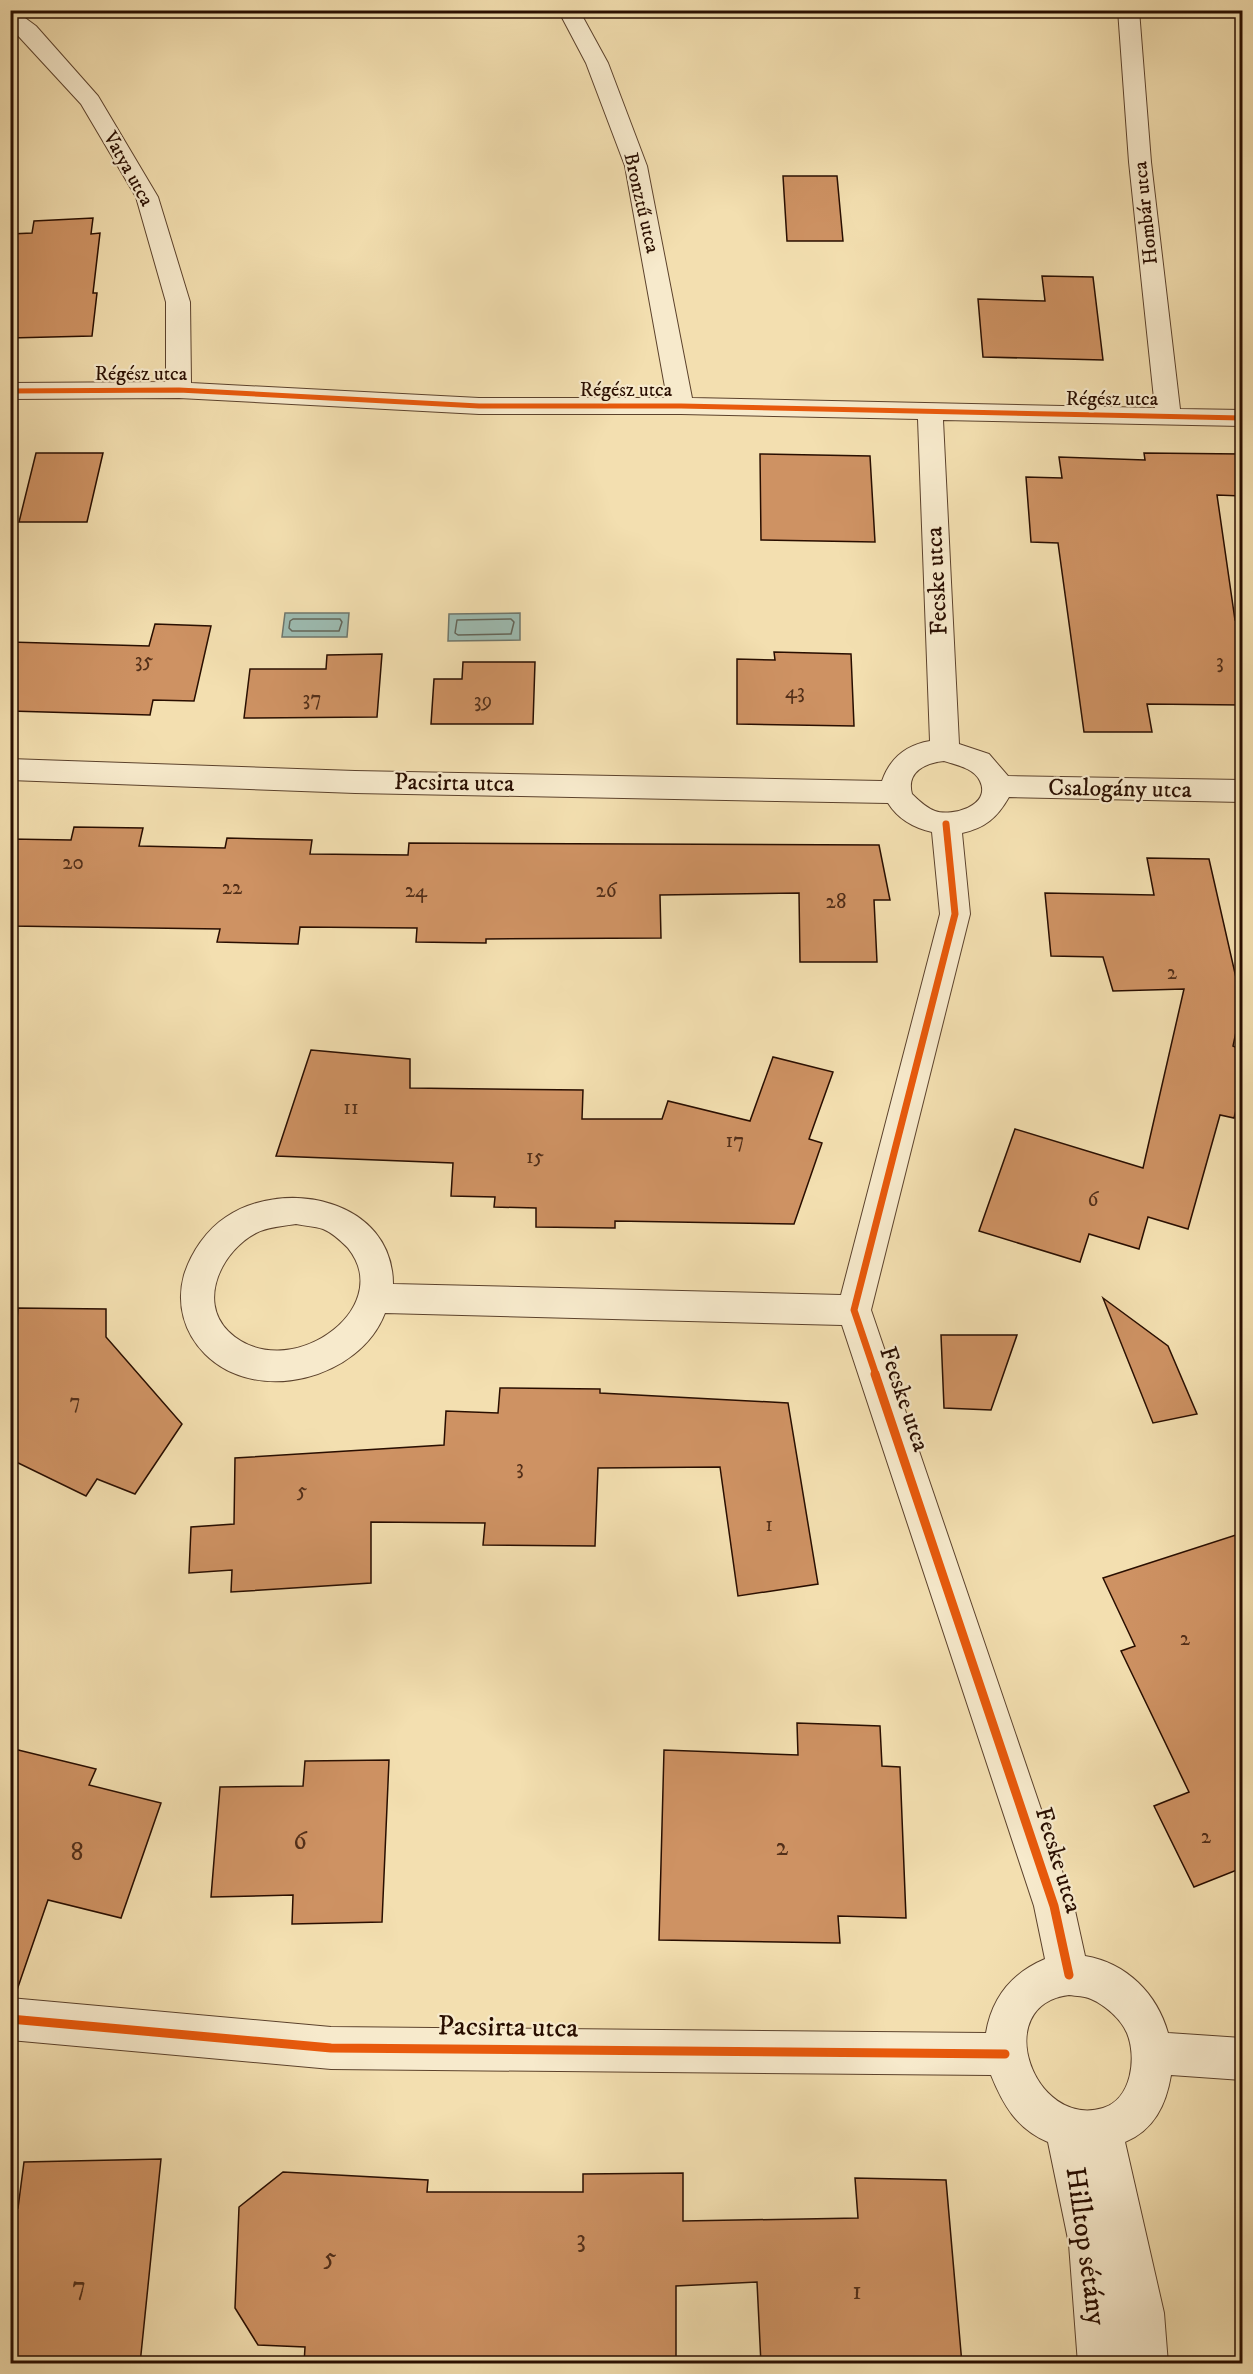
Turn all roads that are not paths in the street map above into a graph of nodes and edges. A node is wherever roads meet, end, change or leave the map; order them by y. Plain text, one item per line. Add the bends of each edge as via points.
1 (568, 10) edge
2 (1128, 10) edge
3 (10, 16) edge
4 (179, 390) junction
5 (10, 392) edge
6 (681, 406) junction
7 (930, 412) junction
8 (1168, 416) junction
9 (1242, 418) edge
10 (945, 750) junction
11 (10, 769) edge
12 (997, 786) junction
13 (1242, 791) edge
14 (897, 792) junction
15 (946, 824) junction
16 (374, 1299) junction
17 (854, 1310) junction
18 (1069, 1975) junction
19 (10, 2019) edge
20 (1153, 2053) junction
21 (1005, 2054) junction
22 (1242, 2059) edge
23 (1084, 2130) junction
24 (1101, 2364) edge
25 (1146, 2364) edge

1 - 6 street, Bronztű utca via 597,63 636,166
2 - 8 street, Hombár utca
3 - 4 street, Vatya utca via 90,101 147,196 178,302
4 - 5 street, Régész utca
4 - 6 street, Régész utca via 479,406
6 - 7 street, Régész utca
7 - 8 street, Régész utca
7 - 10 street, Fecske utca
8 - 9 street, Régész utca
10 - 12 street via 968,754 985,765
10 - 14 street via 924,752 910,759 896,779
11 - 14 street, Pacsirta utca via 355,782
12 - 13 street, Csalogány utca
12 - 15 street via 988,811 973,820
14 - 15 street via 914,813
15 - 17 street via 955,914
16 - 16 street via 378,1280 371,1254 359,1236 336,1219 296,1210 266,1215 237,1227 214,1247 199,1276 196,1302 203,1325 220,1347 245,1361 276,1367 308,1363 355,1336
16 - 17 street
17 - 18 street, Fecske utca via 1054,1906
18 - 20 street, Hilltop sétány via 1094,1978 1117,1991 1137,2011 1149,2034
18 - 21 street, Hilltop sétány via 1044,1980 1023,1995 1009,2018
19 - 21 street, Pacsirta utca via 331,2048
20 - 22 street
20 - 23 street, Hilltop sétány via 1152,2078 1143,2102 1123,2122
21 - 23 street, Hilltop sétány via 1007,2068 1021,2095 1042,2117
23 - 24 street, Hilltop sétány
23 - 25 street, Hilltop sétány via 1142,2313

